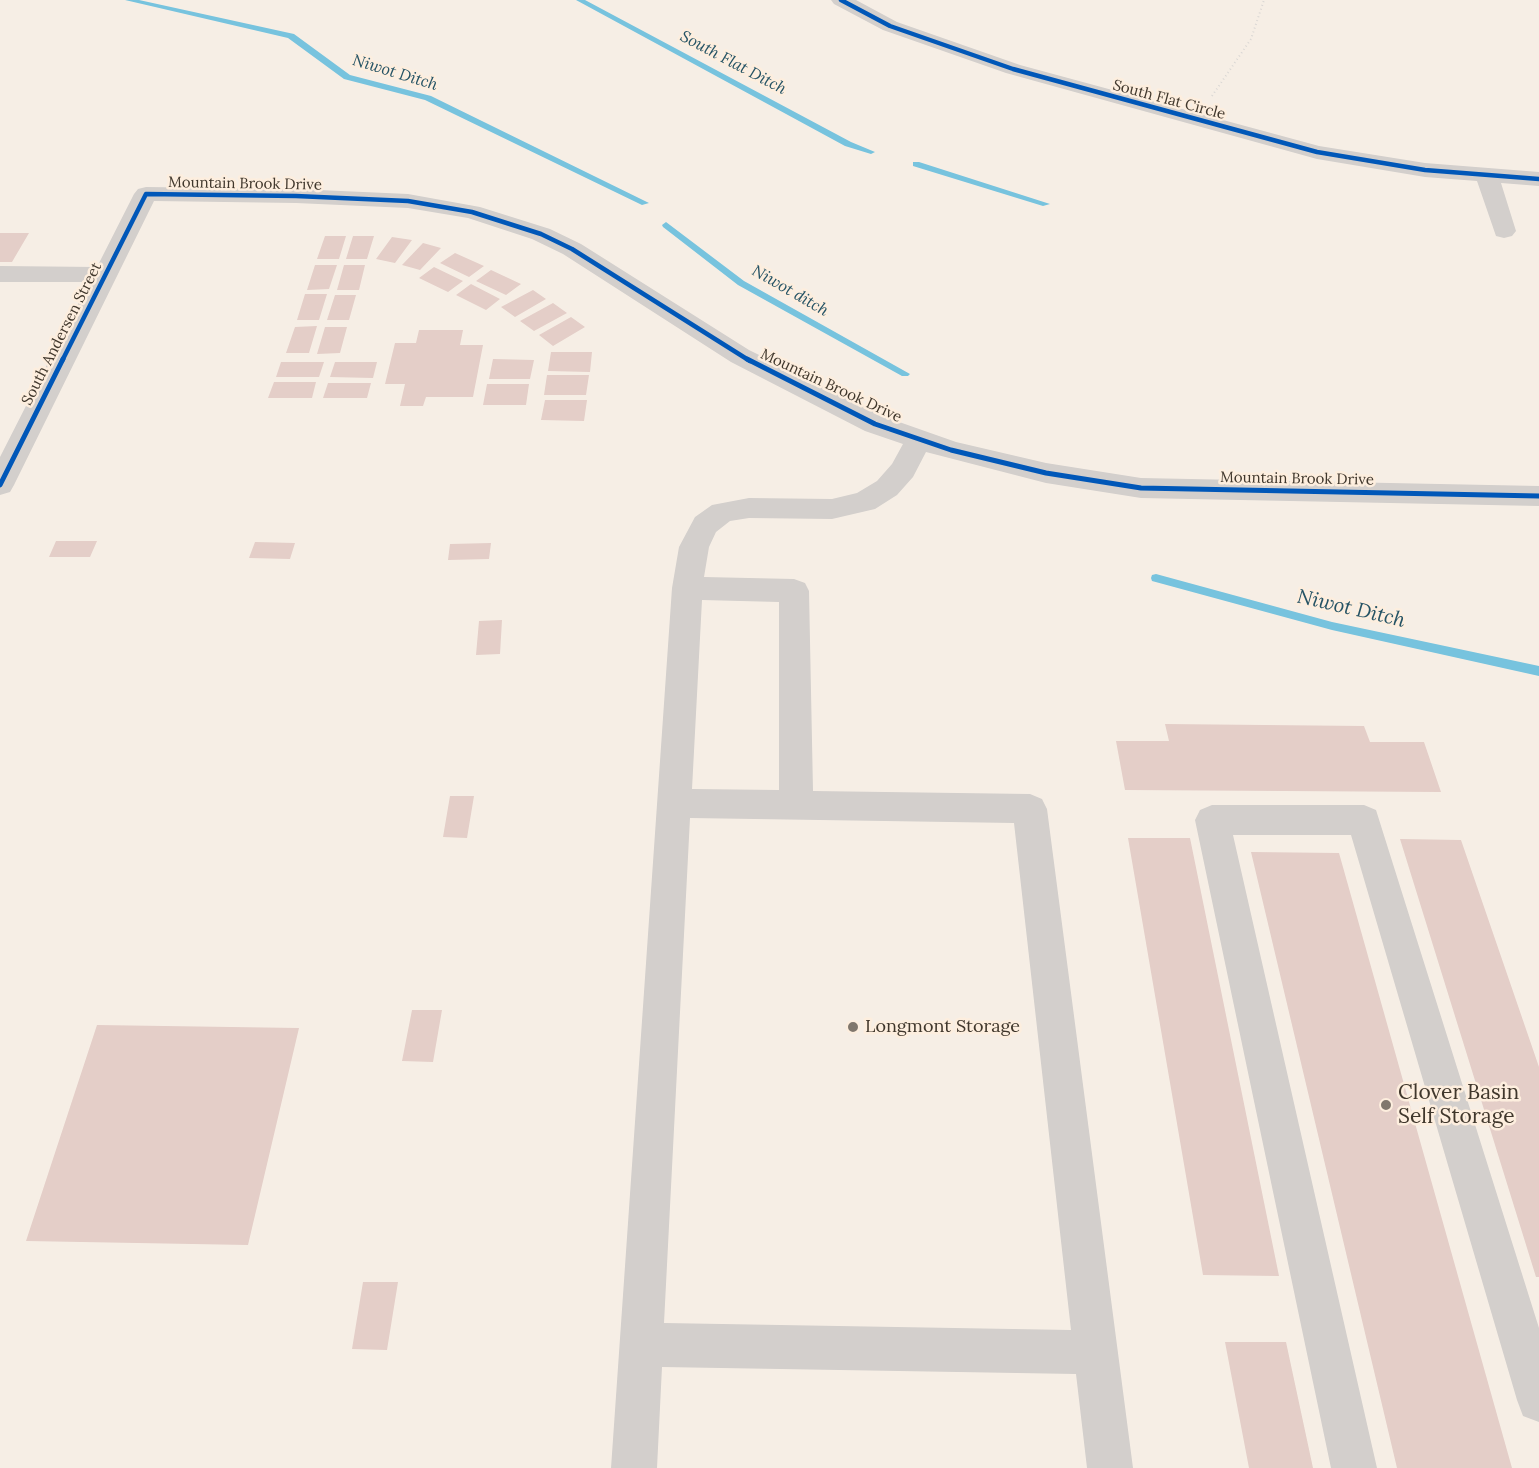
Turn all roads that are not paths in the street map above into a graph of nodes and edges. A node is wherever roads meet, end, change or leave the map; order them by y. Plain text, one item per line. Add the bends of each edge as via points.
1 (841, 0) edge
2 (1487, 175) junction
3 (1539, 179) edge
4 (146, 194) joint
5 (1504, 231) dead end
6 (0, 274) edge
7 (105, 274) junction
8 (919, 439) junction
9 (0, 485) edge
10 (1539, 496) edge
11 (687, 588) junction
12 (674, 803) junction
13 (796, 805) junction
14 (642, 1345) junction
15 (1096, 1352) junction
16 (1539, 1400) edge
17 (634, 1468) edge
18 (1110, 1468) edge
19 (1354, 1468) edge

1 - 2 street, South Flat Circle via 890,26 1013,69 1196,121 1317,152 1425,170
2 - 3 street, South Flat Circle
2 - 5 street
4 - 7 street, South Andersen Street
4 - 8 street, Mountain Brook Drive via 408,201 472,212 521,227 572,249 740,356 876,424
6 - 7 street
7 - 9 street, South Andersen Street
8 - 10 street, Mountain Brook Drive via 1046,472 1141,488
8 - 11 street via 903,470 887,488 865,502 832,509 749,508 722,512 705,525 694,547
11 - 12 street
11 - 13 street via 794,591
12 - 13 street
12 - 14 street
13 - 15 street via 1030,809
14 - 15 street
14 - 17 street
15 - 18 street
16 - 19 street via 1364,820 1212,820

